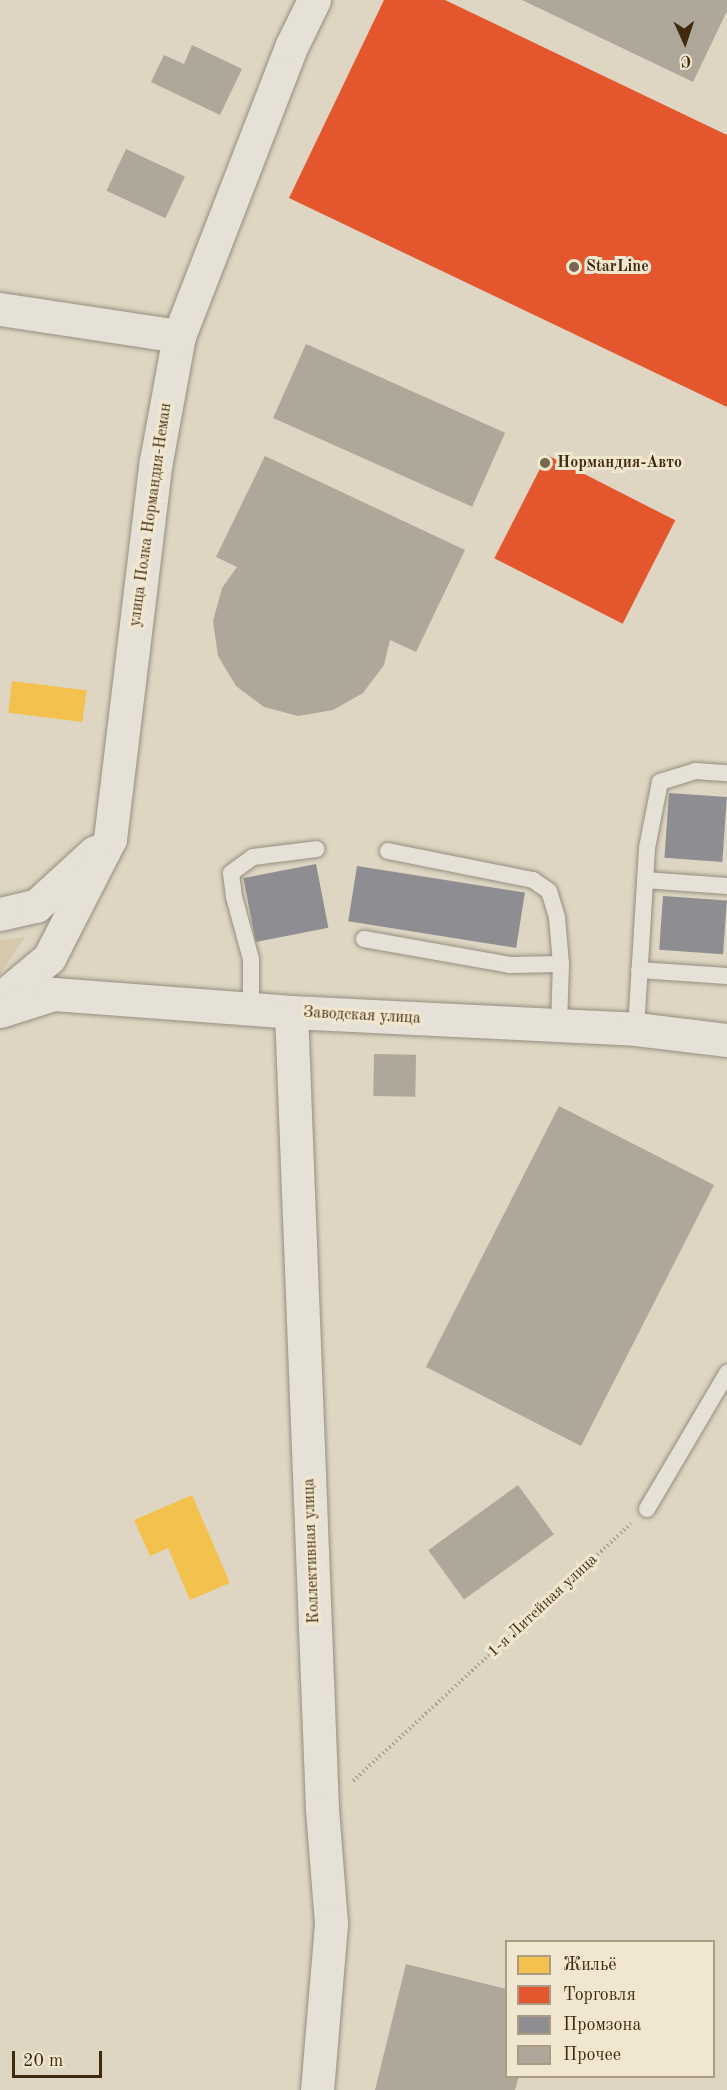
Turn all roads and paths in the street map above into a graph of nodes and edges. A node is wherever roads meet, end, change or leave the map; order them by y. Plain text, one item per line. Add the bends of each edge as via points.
1 (314, 0) edge
2 (0, 309) edge
3 (179, 336) junction
4 (727, 773) edge
5 (110, 839) junction
6 (317, 849) dead end
7 (388, 851) dead end
8 (645, 880) junction
9 (727, 885) edge
10 (0, 914) edge
11 (364, 939) dead end
12 (561, 964) junction
13 (639, 970) junction
14 (727, 976) edge
15 (0, 999) edge
16 (252, 1009) junction
17 (0, 1011) edge
18 (291, 1012) junction
19 (559, 1025) junction
20 (636, 1029) junction
21 (727, 1040) edge
22 (727, 1373) edge
23 (647, 1509) joint
24 (322, 1809) junction
25 (317, 2090) edge

1 - 3 street, улица Полка Нормандия-Неман via 292,45
2 - 3 street
3 - 5 street, улица Полка Нормандия-Неман via 156,461
4 - 8 lane via 695,771 660,782
5 - 10 street via 36,906
5 - 15 street, улица Полка Нормандия-Неман via 50,958
6 - 16 lane via 253,857 231,873 251,959
7 - 12 lane via 533,880 549,891 557,918
8 - 9 lane
8 - 13 lane
11 - 12 lane via 510,964
12 - 19 lane
13 - 14 lane
13 - 20 lane
16 - 17 street, Заводская улица via 54,994
16 - 18 street, Заводская улица
18 - 19 street, Заводская улица
18 - 24 street, Коллективная улица
19 - 20 street, Заводская улица
20 - 21 street, Заводская улица
22 - 23 lane
23 - 24 path, 1-я Литейная улица
24 - 25 street, Коллективная улица via 331,1924

